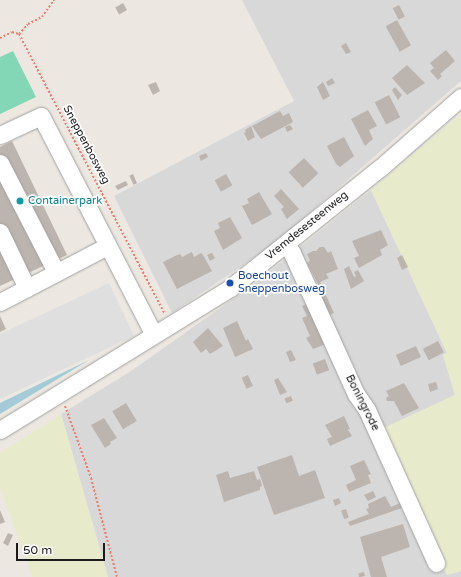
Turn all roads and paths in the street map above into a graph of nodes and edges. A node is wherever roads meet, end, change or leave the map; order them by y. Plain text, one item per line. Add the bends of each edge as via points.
1 (54, 0) edge
2 (19, 34) junction
3 (0, 38) edge
4 (461, 97) edge
5 (0, 135) edge
6 (0, 164) edge
7 (0, 232) edge
8 (286, 244) junction
9 (107, 246) junction
10 (56, 272) junction
11 (27, 288) junction
12 (0, 302) edge
13 (171, 325) junction
14 (154, 336) junction
15 (59, 393) junction
16 (0, 430) edge
17 (436, 563) dead end
18 (117, 577) edge

1 - 2 path via 42,17 28,24
2 - 3 path via 12,32
2 - 13 path, Sneppenbosweg
4 - 8 street, Vremdesesteenweg via 380,168
5 - 9 street via 40,116
6 - 10 street
7 - 11 street
8 - 13 street, Vremdesesteenweg via 230,288
8 - 17 street, Boningrode via 356,394 367,410
9 - 10 street
9 - 14 street
10 - 11 street
11 - 12 street
13 - 14 street, Vremdesesteenweg
14 - 15 street, Vremdesesteenweg
15 - 16 street, Vremdesesteenweg
15 - 18 path via 91,478

